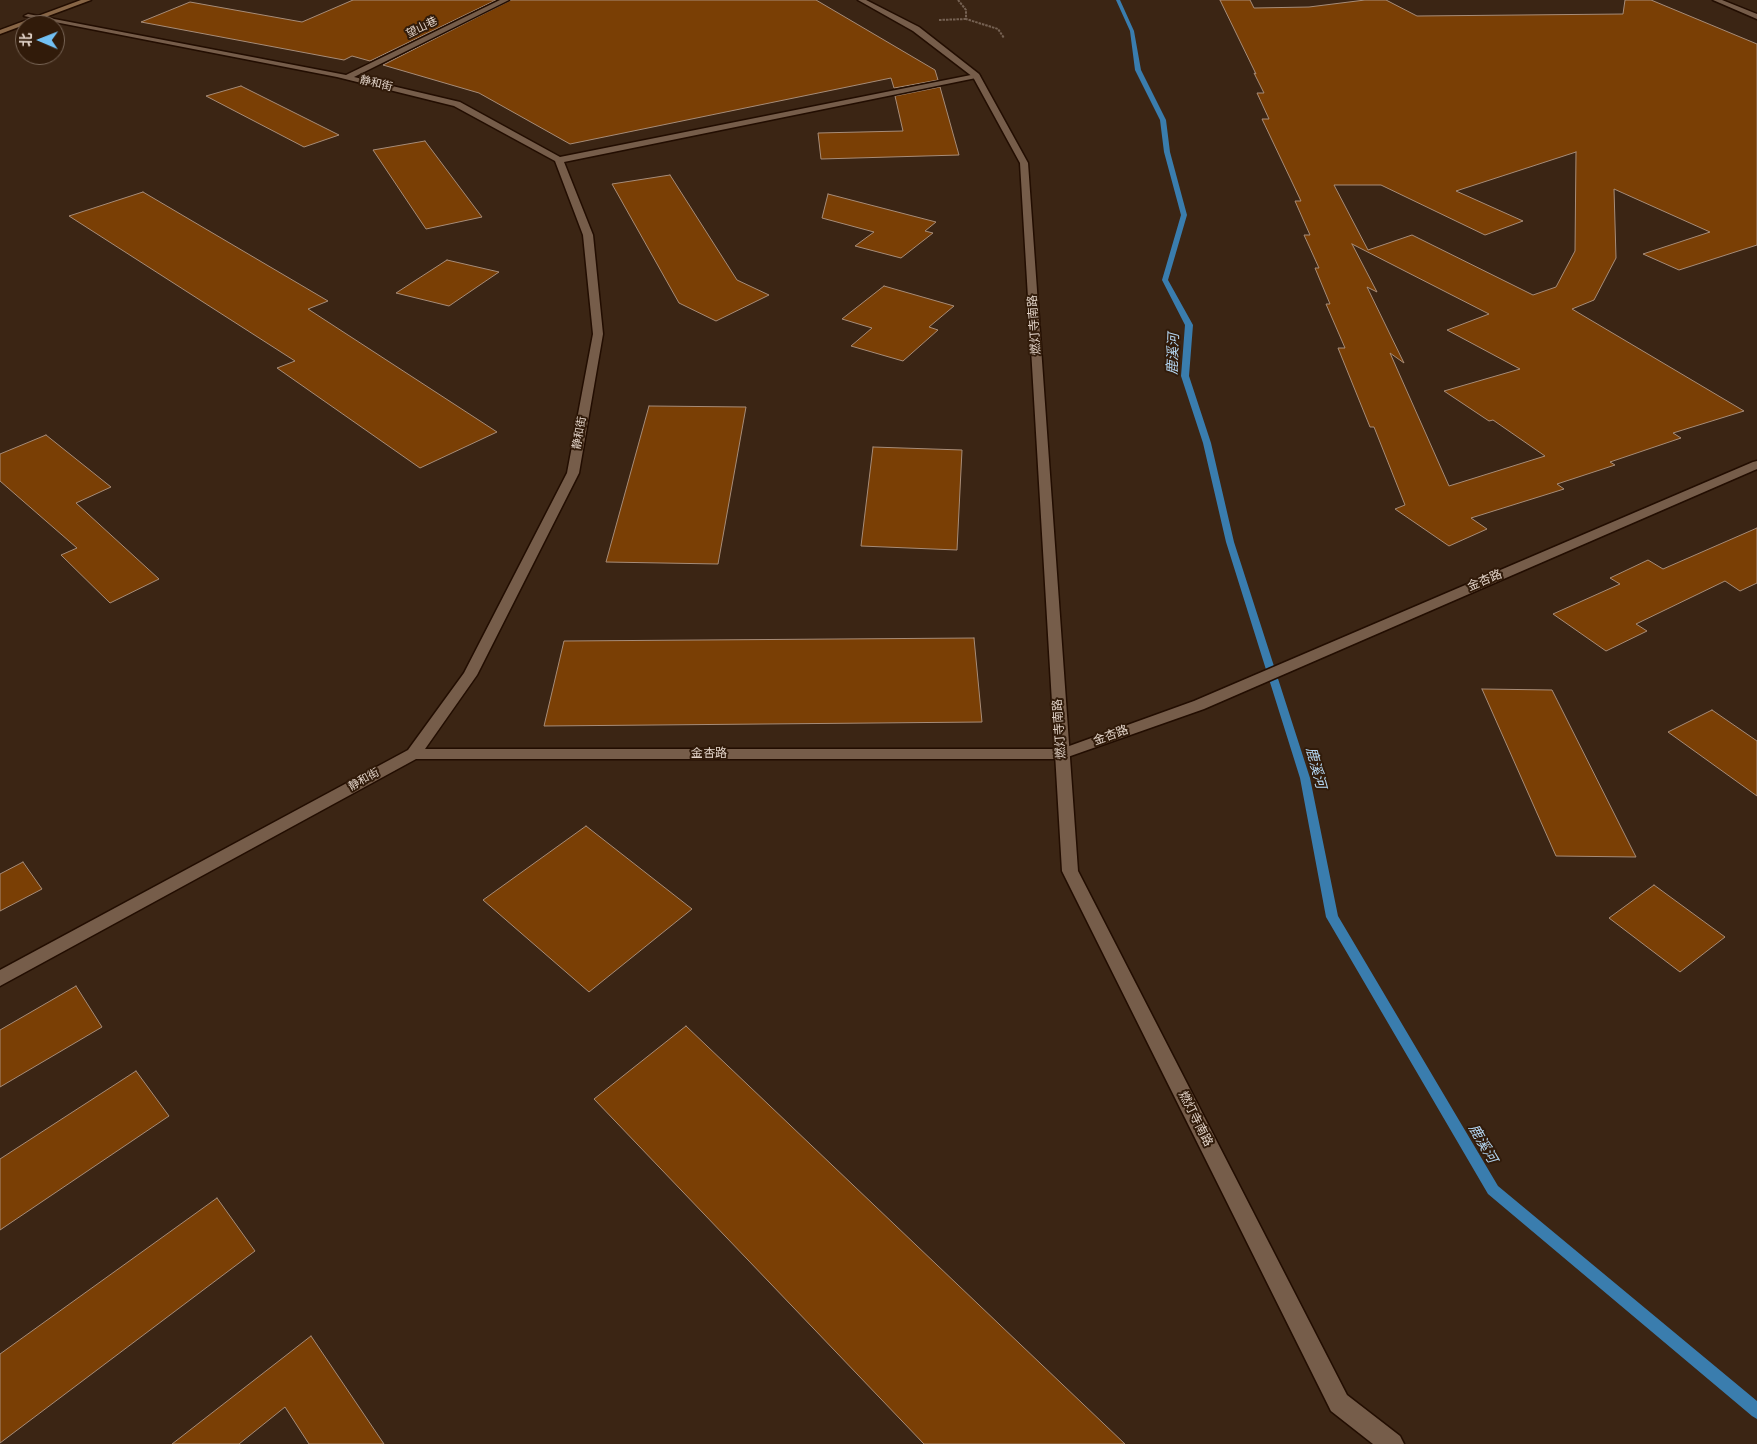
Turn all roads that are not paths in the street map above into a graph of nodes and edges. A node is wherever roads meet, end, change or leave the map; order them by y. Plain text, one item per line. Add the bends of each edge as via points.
1 (72, 0) edge
2 (88, 0) edge
3 (506, 0) edge
4 (861, 0) edge
5 (1716, 0) edge
6 (38, 15) edge
7 (40, 15) edge
8 (1757, 17) edge
9 (15, 22) edge
10 (65, 23) edge
11 (15, 25) edge
12 (0, 26) edge
13 (0, 32) edge
14 (976, 76) junction
15 (347, 77) junction
16 (558, 160) junction
17 (1757, 464) edge
18 (413, 754) junction
19 (1062, 754) junction
20 (0, 979) edge
21 (1392, 1444) edge

1 - 6 main road
2 - 7 main road
3 - 15 street, 望山巷
4 - 14 street, 燃灯寺南路 via 916,29
5 - 8 street
9 - 12 main road
10 - 15 street, 静和街
11 - 13 main road
14 - 16 street
14 - 19 street, 燃灯寺南路 via 1024,163
15 - 16 street, 静和街 via 457,104
16 - 18 street, 静和街 via 588,235 598,334 573,473 470,675
17 - 19 street, 金杏路 via 1199,705
18 - 19 street, 金杏路
18 - 20 street, 静和街
19 - 21 street, 燃灯寺南路 via 1070,871 1339,1403

